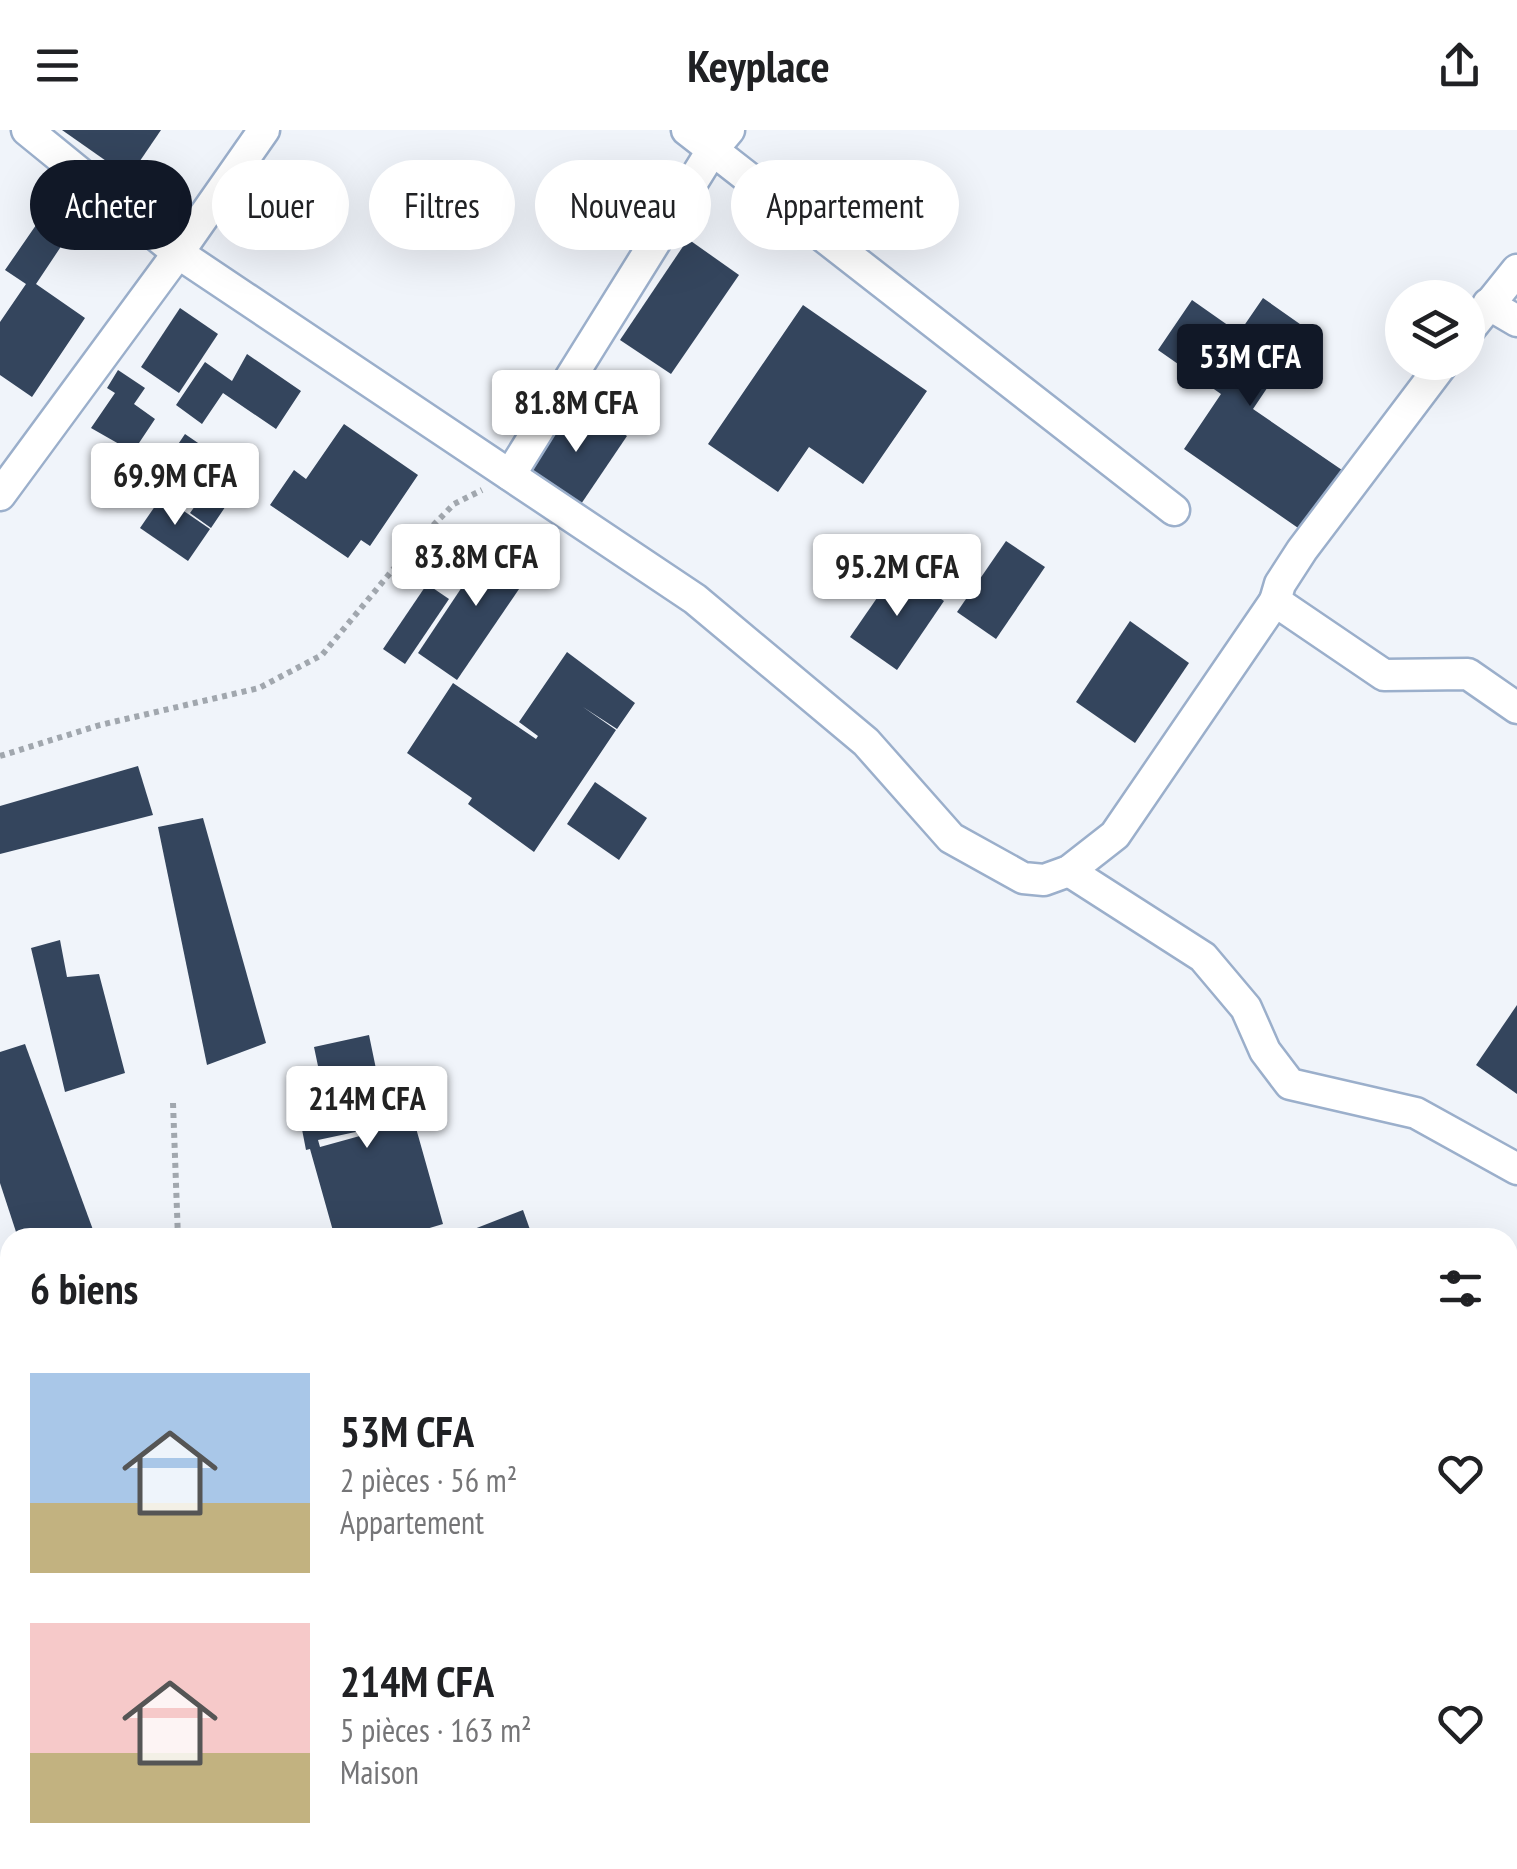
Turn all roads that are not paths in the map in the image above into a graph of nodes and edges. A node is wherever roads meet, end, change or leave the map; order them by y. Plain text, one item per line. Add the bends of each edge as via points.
1 (27, 130) edge
2 (264, 130) edge
3 (688, 130) edge
4 (721, 139) edge
5 (178, 254) junction
6 (1517, 270) edge
7 (1488, 304) junction
8 (1485, 308) edge
9 (1517, 321) edge
10 (1430, 380) edge
11 (510, 476) junction
12 (0, 495) edge
13 (1174, 510) dead end
14 (1275, 600) junction
15 (1517, 708) edge
16 (1068, 871) junction
17 (1517, 1169) edge

1 - 5 street
2 - 5 street
3 - 4 street
4 - 11 street
4 - 13 street
5 - 11 street
5 - 12 street
6 - 7 street
7 - 8 street
7 - 9 street
10 - 14 street via 1302,550
11 - 16 street via 695,599 866,742 951,838 1023,878 1044,880
14 - 15 street via 1384,675 1468,674
14 - 16 street via 1115,835
16 - 17 street via 1203,957 1246,1008 1265,1051 1290,1084 1416,1113

